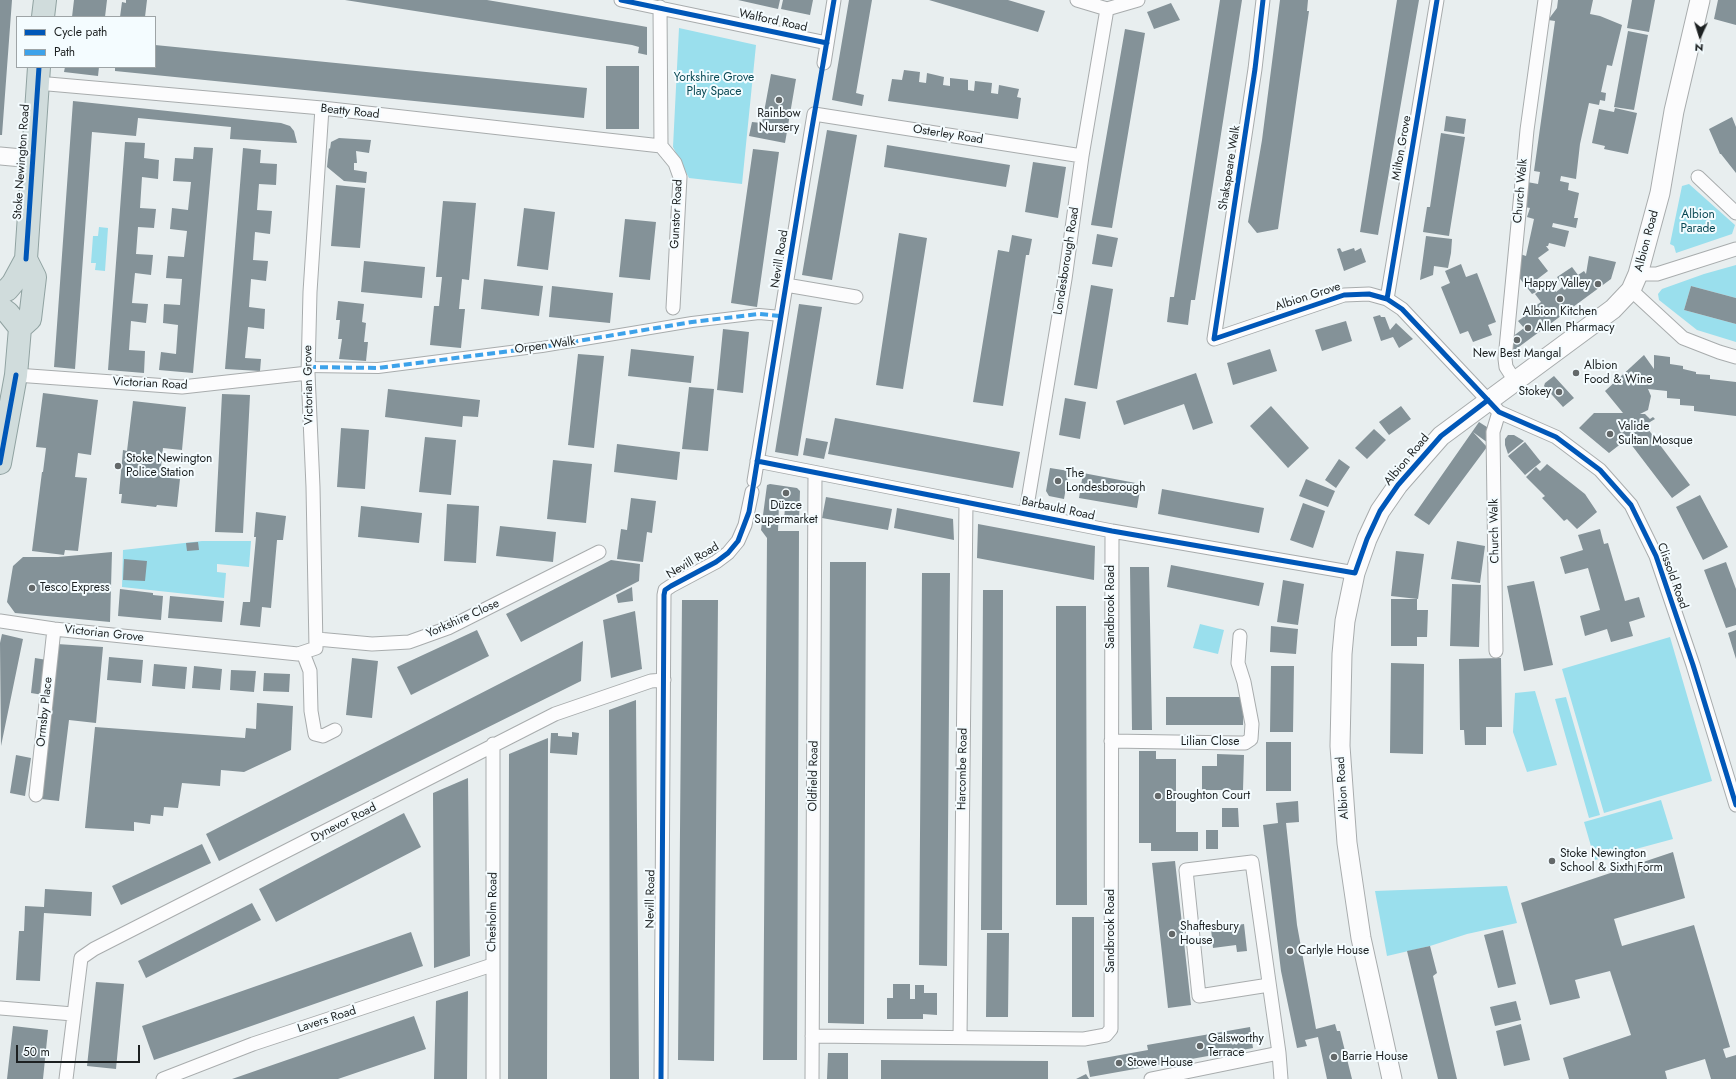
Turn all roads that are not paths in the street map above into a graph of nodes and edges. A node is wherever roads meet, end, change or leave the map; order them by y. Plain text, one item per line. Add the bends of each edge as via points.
1 (44, 0) edge
2 (621, 0) edge
3 (834, 0) edge
4 (1077, 0) edge
5 (1138, 0) edge
6 (1263, 0) edge
7 (1437, 0) edge
8 (1545, 0) edge
9 (1700, 0) edge
10 (660, 7) junction
11 (1107, 9) junction
12 (43, 16) edge
13 (827, 43) junction
14 (824, 63) dead end
15 (38, 75) edge
16 (322, 108) junction
17 (814, 114) joint
18 (661, 146) junction
19 (0, 156) edge
20 (1082, 156) junction
21 (33, 159) junction
22 (1698, 177) dead end
23 (1736, 213) edge
24 (1736, 249) edge
25 (26, 259) junction
26 (1635, 282) junction
27 (786, 285) junction
28 (0, 292) edge
29 (856, 297) dead end
30 (1387, 299) junction
31 (0, 307) edge
32 (673, 308) dead end
33 (781, 316) junction
34 (20, 328) junction
35 (1214, 339) joint
36 (1736, 356) edge
37 (308, 370) junction
38 (16, 375) junction
39 (1515, 381) junction
40 (1494, 406) junction
41 (757, 461) junction
42 (0, 463) edge
43 (815, 473) junction
44 (966, 502) junction
45 (1026, 512) junction
46 (1112, 531) junction
47 (599, 552) dead end
48 (1354, 574) junction
49 (0, 621) edge
50 (54, 629) junction
51 (1240, 636) dead end
52 (317, 639) junction
53 (1496, 651) dead end
54 (303, 653) junction
55 (664, 680) junction
56 (335, 730) dead end
57 (1111, 741) junction
58 (493, 744) junction
59 (36, 796) dead end
60 (1736, 805) edge
61 (492, 965) junction
62 (1269, 985) junction
63 (0, 1008) edge
64 (73, 1014) junction
65 (812, 1036) junction
66 (960, 1036) junction
67 (1279, 1053) junction
68 (66, 1079) edge
69 (163, 1079) edge
70 (493, 1079) edge
71 (660, 1079) edge
72 (812, 1079) edge
73 (1151, 1079) edge
74 (1281, 1079) edge
75 (1392, 1079) edge

1 - 12 highway
2 - 10 street, Walford Road
3 - 13 street
4 - 11 street
5 - 11 street
6 - 35 street, Shakspeare Walk
7 - 30 street, Milton Grove
8 - 39 street, Church Walk via 1527,130 1505,359 1506,367
9 - 26 main road, Albion Road via 1674,111 1660,193
10 - 13 street, Walford Road
10 - 18 street
11 - 20 street, Londesborough Road
13 - 14 street
15 - 16 street, Beatty Road
15 - 21 highway, Stoke Newington Road
16 - 18 street, Beatty Road
16 - 37 street, Victorian Grove via 310,292
17 - 20 street, Osterley Road
17 - 27 street, Nevill Road
18 - 32 street, Gunstor Road via 675,163 680,177
19 - 21 street
20 - 45 street, Londesborough Road via 1065,279
21 - 25 highway, Stoke Newington Road
22 - 23 street
24 - 26 street
25 - 28 highway via 13,283
25 - 34 highway via 35,277 30,318
26 - 36 street via 1683,338
26 - 39 main road, Albion Road via 1613,309
27 - 29 street
27 - 33 street, Nevill Road
30 - 35 street, Albion Grove via 1369,294 1344,295
30 - 40 street, Albion Grove via 1402,309
31 - 34 highway
33 - 37 street, Orpen Walk via 760,314 692,322 542,347 378,368
33 - 41 street, Nevill Road
34 - 38 highway
37 - 38 street, Victorian Road via 182,387
37 - 52 street, Victorian Grove
38 - 42 highway
39 - 40 main road, Albion Road
40 - 48 main road, Albion Road via 1441,436 1398,485 1380,510
40 - 53 street, Church Walk
40 - 60 street, Clissold Road via 1568,445 1600,470 1631,505 1656,556
41 - 43 street, Barbauld Road
41 - 55 street, Nevill Road via 745,525 738,541 716,562 665,590
43 - 44 street, Barbauld Road
43 - 65 street, Oldfield Road
44 - 45 street, Barbauld Road
44 - 66 street, Harcombe Road
45 - 46 street, Barbauld Road
46 - 48 street, Barbauld Road
46 - 57 street, Sandbrook Road
47 - 52 street, Yorkshire Close via 448,628 409,642 372,644
48 - 75 main road, Albion Road via 1342,654 1340,746 1346,843 1361,938
49 - 50 street, Victorian Grove
50 - 54 street, Victorian Grove
50 - 59 street, Ormsby Place
51 - 57 street, Lilian Close via 1238,663 1252,724 1251,739 1238,743
52 - 54 street via 316,648
54 - 56 street via 310,671 311,711 315,734 323,736
55 - 58 street, Dynevor Road via 650,681 555,714
55 - 71 street, Nevill Road
57 - 66 street, Sandbrook Road via 1111,1029 1106,1035 1084,1038
58 - 61 street, Chesholm Road
58 - 64 street, Dynevor Road via 94,949 81,958
61 - 69 street, Lavers Road via 253,1044
61 - 70 street, Chesholm Road
62 - 62 street via 1252,862 1186,870 1199,996
62 - 67 street
63 - 64 street
64 - 68 street, Dynevor Road
65 - 66 street, Sandbrook Road
65 - 72 street, Oldfield Road
67 - 73 street
67 - 74 street

